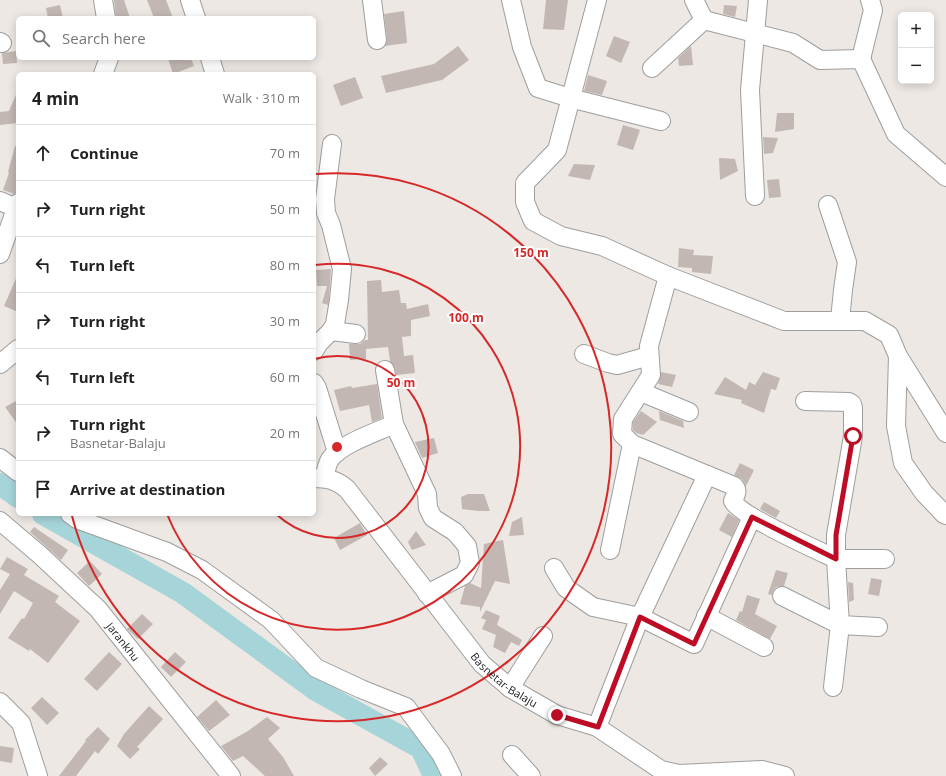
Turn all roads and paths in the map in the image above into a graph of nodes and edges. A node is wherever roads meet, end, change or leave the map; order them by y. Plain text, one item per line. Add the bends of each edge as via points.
1 (103, 0) edge
2 (190, 0) edge
3 (372, 0) edge
4 (511, 0) edge
5 (597, 0) edge
6 (694, 0) edge
7 (758, 0) edge
8 (870, 0) edge
9 (106, 16) edge
10 (195, 16) edge
11 (704, 20) junction
12 (754, 33) junction
13 (377, 40) dead end
14 (861, 59) junction
15 (108, 60) edge
16 (211, 60) edge
17 (652, 68) dead end
18 (104, 72) edge
19 (214, 72) edge
20 (570, 98) junction
21 (661, 121) dead end
22 (332, 144) dead end
23 (946, 177) edge
24 (755, 196) dead end
25 (0, 200) edge
26 (16, 205) edge
27 (828, 205) dead end
28 (16, 208) edge
29 (0, 254) edge
30 (668, 276) junction
31 (840, 320) junction
32 (331, 331) junction
33 (356, 334) dead end
34 (316, 348) edge
35 (16, 350) edge
36 (584, 354) dead end
37 (649, 356) junction
38 (898, 356) junction
39 (0, 364) edge
40 (385, 370) dead end
41 (316, 386) edge
42 (640, 392) junction
43 (805, 401) dead end
44 (688, 412) dead end
45 (394, 424) junction
46 (944, 424) edge
47 (632, 444) junction
48 (337, 452) junction
49 (0, 458) edge
50 (16, 470) edge
51 (707, 475) junction
52 (319, 478) edge
53 (946, 515) edge
54 (73, 516) edge
55 (752, 517) junction
56 (0, 521) edge
57 (610, 550) dead end
58 (836, 559) junction
59 (885, 559) dead end
60 (554, 568) dead end
61 (427, 594) junction
62 (782, 596) dead end
63 (706, 616) junction
64 (640, 617) junction
65 (840, 624) junction
66 (878, 627) dead end
67 (543, 636) dead end
68 (764, 647) dead end
69 (833, 687) dead end
70 (510, 688) junction
71 (0, 702) edge
72 (598, 727) junction
73 (512, 755) dead end
74 (681, 775) edge
75 (38, 776) edge
76 (231, 776) edge
77 (452, 776) edge
78 (531, 776) edge
79 (785, 776) edge

1 - 9 street
2 - 10 street
3 - 13 street
4 - 20 street via 522,47 538,88
5 - 20 street
6 - 11 street
7 - 12 street
8 - 14 street via 873,10
11 - 12 street
11 - 17 street
12 - 14 street via 793,43 820,60
12 - 24 street via 750,90
14 - 23 street via 896,134
15 - 18 street
16 - 19 street
20 - 21 street
20 - 30 street via 557,150 525,183 525,202 533,221 562,236 602,246
22 - 32 street via 325,199 326,213 342,269 335,324
25 - 26 street
27 - 31 street via 847,262
28 - 29 street
30 - 31 street via 784,321
30 - 37 street via 649,346
31 - 38 street via 865,321 889,335
32 - 33 street
32 - 34 street
35 - 39 street
36 - 37 street via 617,365
37 - 42 street via 651,375
38 - 46 street
38 - 53 street via 896,426 903,463 924,493
40 - 45 street
41 - 48 street
42 - 44 street
42 - 47 street via 623,419 622,434
43 - 58 street via 849,402 853,408 853,436 836,535
45 - 48 street
45 - 61 street via 426,494 428,508 434,518 455,532 468,546 470,563 464,575
47 - 51 street
47 - 57 street
48 - 52 street via 330,458
49 - 50 street
51 - 55 street via 734,486 737,492 732,502
51 - 64 street
52 - 61 street, Basnetar-Balaju via 332,480 347,489
54 - 77 street via 166,552 202,570 271,620 316,668 406,707 441,754
55 - 58 street
55 - 63 street
56 - 76 street, Jarankhu via 98,609
58 - 59 street
58 - 65 street
60 - 64 street via 566,588 593,607
61 - 70 street, Basnetar-Balaju via 482,664
62 - 65 street
63 - 64 street via 694,644
63 - 68 street
64 - 72 street
65 - 66 street
65 - 69 street
67 - 70 street
70 - 72 street, Basnetar-Balaju via 557,715
71 - 75 street via 21,724
72 - 74 street, Basnetar-Balaju via 660,770
73 - 78 street
74 - 79 street, Basnetar-Balaju via 762,770

